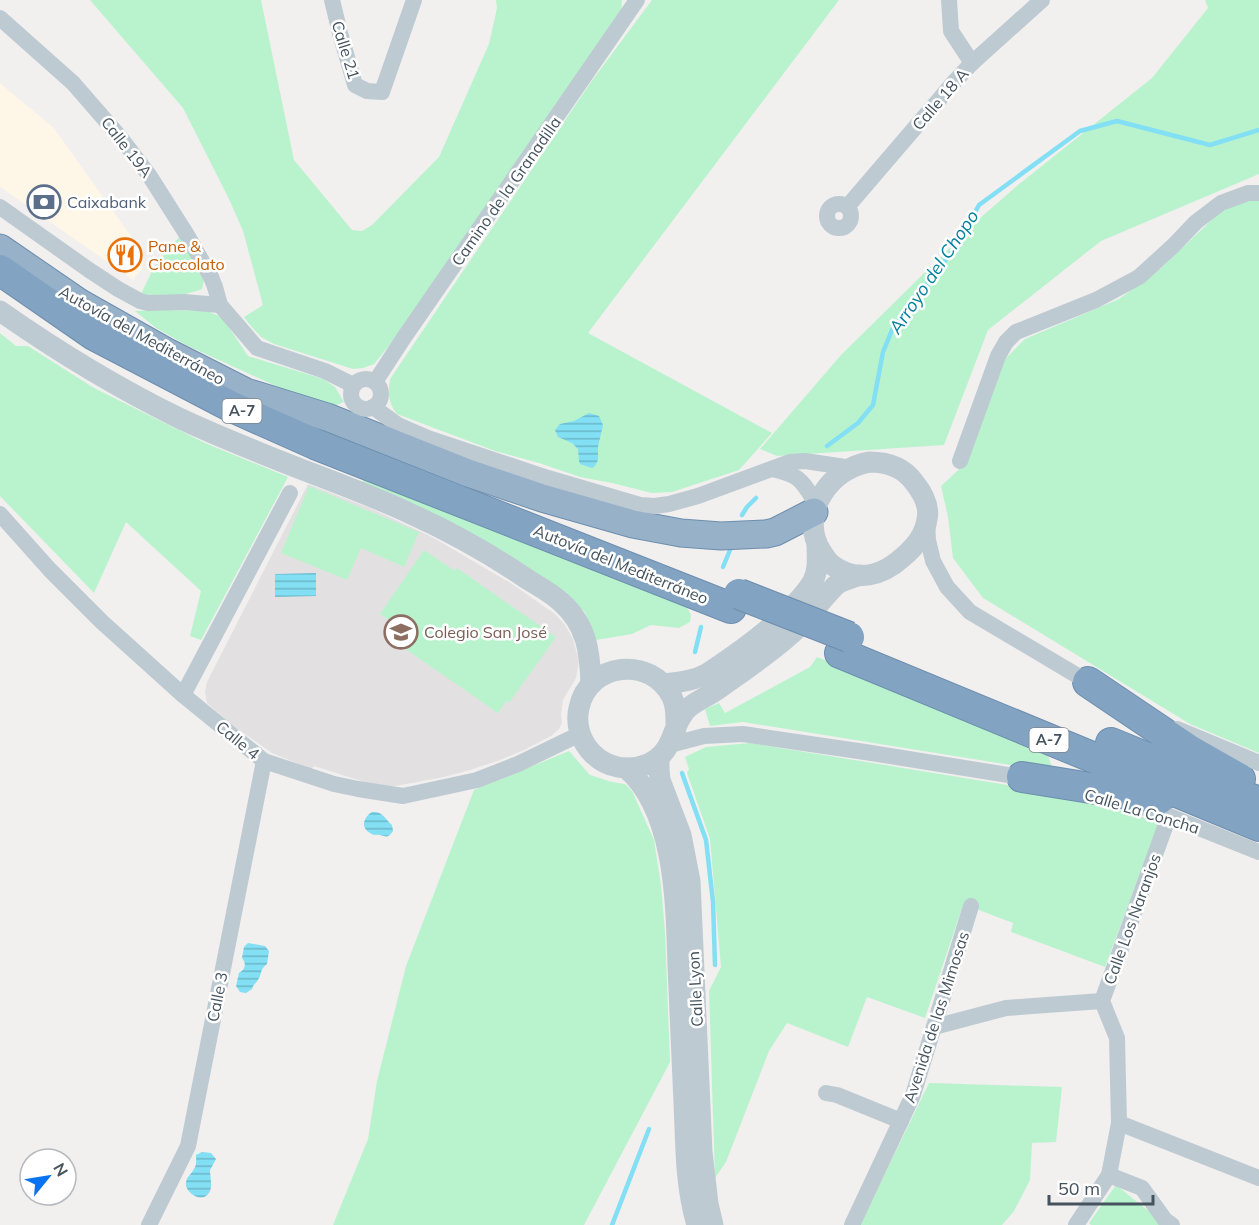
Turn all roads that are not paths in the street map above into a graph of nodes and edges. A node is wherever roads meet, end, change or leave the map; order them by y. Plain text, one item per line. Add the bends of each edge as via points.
1 (332, 0) edge
2 (414, 0) edge
3 (638, 0) edge
4 (949, 0) edge
5 (1042, 0) edge
6 (0, 18) edge
7 (972, 63) junction
8 (1259, 193) edge
9 (0, 207) edge
10 (847, 207) dead end
11 (0, 248) edge
12 (0, 270) edge
13 (220, 306) junction
14 (0, 310) edge
15 (375, 382) junction
16 (353, 385) junction
17 (246, 392) junction
18 (373, 407) junction
19 (960, 461) dead end
20 (852, 468) junction
21 (772, 469) junction
22 (290, 493) dead end
23 (816, 509) junction
24 (0, 514) edge
25 (927, 520) junction
26 (817, 544) junction
27 (860, 575) junction
28 (735, 601) junction
29 (844, 645) junction
30 (1088, 682) junction
31 (591, 684) junction
32 (663, 684) junction
33 (183, 695) junction
34 (580, 734) junction
35 (668, 743) junction
36 (264, 761) junction
37 (1259, 763) edge
38 (626, 768) junction
39 (1022, 777) junction
40 (1259, 788) edge
41 (1259, 802) edge
42 (1221, 812) junction
43 (1170, 816) junction
44 (1259, 826) edge
45 (1259, 852) edge
46 (971, 906) dead end
47 (1102, 1001) junction
48 (934, 1027) junction
49 (826, 1093) dead end
50 (901, 1121) junction
51 (1119, 1123) junction
52 (1109, 1175) junction
53 (1259, 1178) edge
54 (149, 1225) edge
55 (696, 1225) edge
56 (713, 1225) edge
57 (852, 1225) edge
58 (1076, 1225) edge
59 (1172, 1225) edge

1 - 2 street, Calle 21 via 355,85 382,92
3 - 15 street, Camino de la Granadilla
4 - 7 street via 951,31
5 - 7 street, Calle 18 A
6 - 13 street, Calle 19A via 73,83 120,137 187,235 211,276
7 - 10 street, Calle 18 A
8 - 19 street via 1221,203 1139,277 1096,300 1017,332 1005,342
9 - 13 street via 89,270 144,303
11 - 17 highway, Autovía del Mediterráneo / A-7 via 80,303
12 - 28 highway, Autovía del Mediterráneo / A-7 via 94,335 232,407 315,444
13 - 16 street via 257,348
14 - 31 street via 102,377 179,418 407,512 510,567 562,602 576,619 587,638
15 - 16 street via 366,378
15 - 18 street via 381,395
16 - 18 street via 351,395 355,404
17 - 23 highway via 327,417 495,483 633,524 711,536 766,534 783,529
17 - 28 highway, Autovía del Mediterráneo / A-7 via 504,498
18 - 21 street via 398,425 428,438 640,505 669,504
20 - 21 street via 797,461
20 - 23 street via 830,483
20 - 25 street via 878,462 903,471 923,494
21 - 23 street via 797,477
22 - 33 street
23 - 26 street via 812,526
24 - 33 street, Calle 4 via 102,622
25 - 27 street via 921,537 900,561 877,574
25 - 30 street via 933,561 947,587 970,612
26 - 27 street via 832,565
26 - 32 street via 818,565 813,581 782,617 700,678
27 - 35 street via 836,585 798,628 773,649 691,705
28 - 29 highway, Autovía del Mediterráneo / A-7, bridge
29 - 41 highway, Autovía del Mediterráneo / A-7 via 980,689
29 - 42 highway, Autovía del Mediterráneo / A-7
30 - 37 street via 1181,730
30 - 40 highway via 1189,750
31 - 32 street via 604,674 635,669
31 - 34 street via 579,707
32 - 35 street via 676,713
33 - 36 street, Calle 4
34 - 36 street, Calle 4 via 477,780 403,796 334,784
34 - 38 street via 598,759
35 - 38 street via 650,763
35 - 39 street, Calle La Concha via 743,734
35 - 56 street, Calle Lyon via 659,769 660,780 681,835 690,882 703,1160
36 - 54 street, Calle 3 via 188,1146
38 - 55 street, Calle Lyon via 651,800 668,849 676,915 686,1160
39 - 42 highway
39 - 43 street, Calle La Concha
42 - 44 highway, Autovía del Mediterráneo / A-7
43 - 45 street, Calle La Concha
43 - 47 street, Calle Los Naranjos
46 - 48 street, Avenida de las Mimosas
47 - 48 street via 1006,1008
47 - 51 street, Calle Los Naranjos via 1117,1038
48 - 50 street, Avenida de las Mimosas
49 - 50 street
50 - 57 street, Avenida de las Mimosas
51 - 52 street, Calle Los Naranjos
51 - 53 street
52 - 58 street, Calle Los Naranjos
52 - 59 street via 1142,1188

